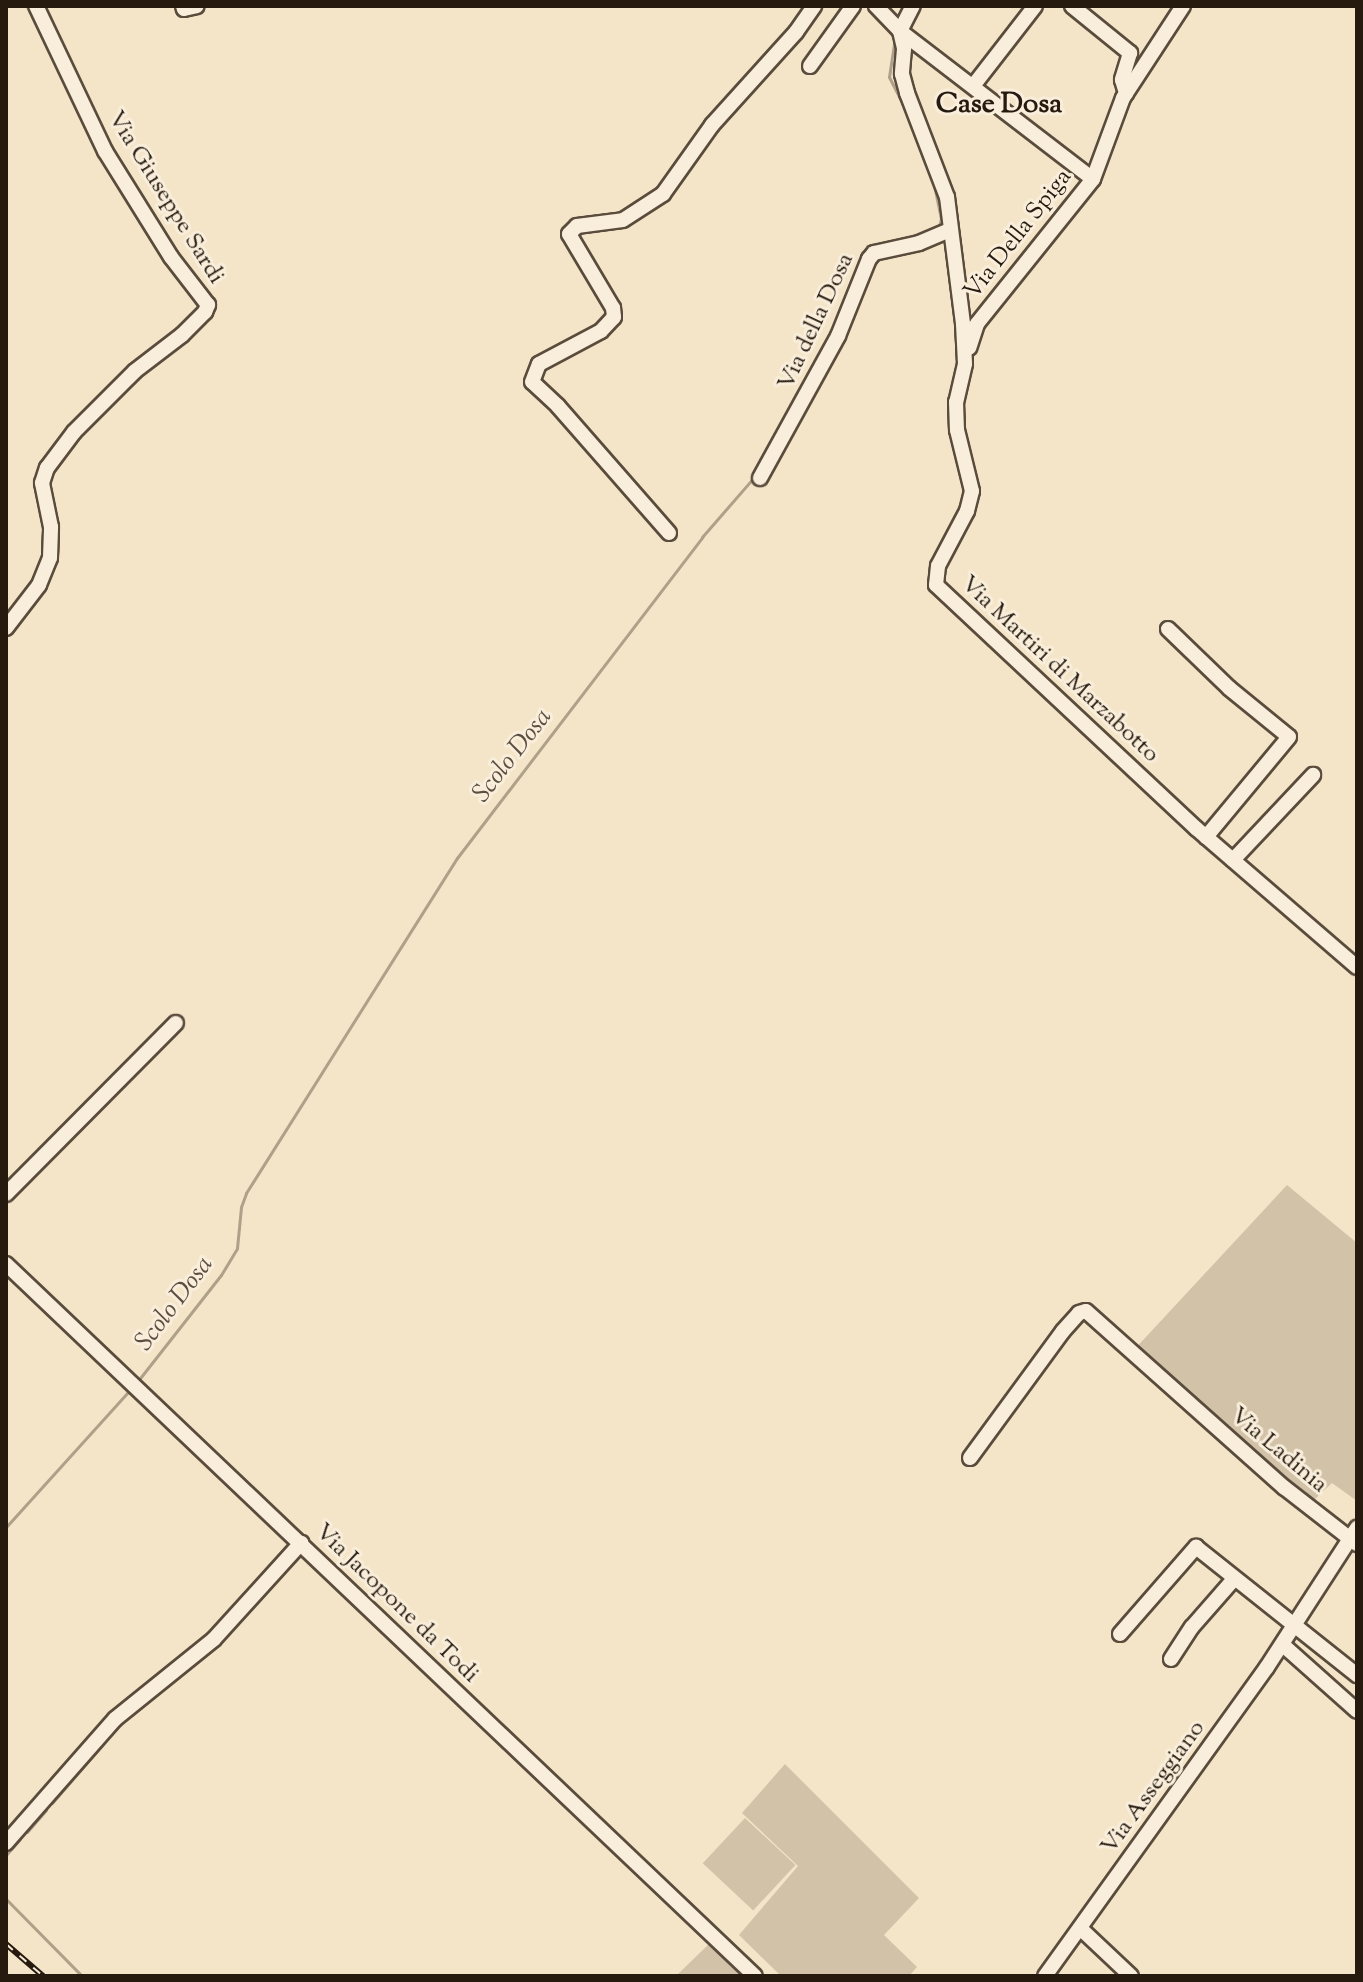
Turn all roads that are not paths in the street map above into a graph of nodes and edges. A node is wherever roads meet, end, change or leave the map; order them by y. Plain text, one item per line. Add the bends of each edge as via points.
1 (36, 6) edge
2 (183, 6) edge
3 (197, 6) edge
4 (853, 6) edge
5 (876, 6) edge
6 (913, 6) edge
7 (1035, 6) edge
8 (1072, 6) edge
9 (1183, 6) edge
10 (808, 8) edge
11 (900, 31) junction
12 (920, 44) junction
13 (904, 49) junction
14 (810, 66) dead end
15 (973, 86) junction
16 (1126, 93) junction
17 (1093, 179) junction
18 (950, 230) junction
19 (968, 327) junction
20 (965, 364) joint
21 (760, 478) dead end
22 (669, 533) dead end
23 (6, 628) edge
24 (1168, 629) dead end
25 (1313, 775) dead end
26 (1206, 837) junction
27 (1233, 860) junction
28 (1357, 967) edge
29 (176, 1023) dead end
30 (6, 1194) edge
31 (6, 1264) edge
32 (970, 1458) dead end
33 (1355, 1537) edge
34 (301, 1543) junction
35 (1234, 1579) junction
36 (1295, 1623) junction
37 (1120, 1634) dead end
38 (1283, 1645) junction
39 (1171, 1659) dead end
40 (1357, 1675) edge
41 (1357, 1711) edge
42 (6, 1843) edge
43 (1080, 1928) junction
44 (755, 1976) edge
45 (1045, 1976) edge
46 (1131, 1976) edge

1 - 23 street, Via Giuseppe Sardi via 105,151 171,257 208,305 182,335 135,371 82,423 47,468 42,483 51,527 50,558 39,585
2 - 3 street
4 - 14 street
5 - 11 street
6 - 11 street
7 - 15 street
8 - 16 street via 1130,53 1122,80
9 - 16 street
10 - 22 street via 663,194 623,220 577,226 569,234 614,317 601,331 539,364 532,382
11 - 12 street, Via Della Spiga
11 - 13 street
12 - 13 street
12 - 15 street, Via Della Spiga
13 - 18 street via 904,84 940,172
15 - 17 street, Via Della Spiga
16 - 17 street
17 - 19 street, Via Della Spiga
18 - 19 street
18 - 21 street, Via della Dosa via 882,250 869,259 838,336
19 - 20 street, Via Della Spiga
20 - 26 street, Via Martiri di Marzabotto via 956,402 957,430 971,477 971,498 938,566 936,585
24 - 26 street via 1289,737
25 - 27 street
26 - 27 street, Via Martiri di Marzabotto
27 - 28 street, Via Martiri di Marzabotto
29 - 30 street
31 - 34 street, Via Jacopone da Todi
32 - 33 street, Via Ladinia via 1079,1313 1086,1311 1285,1488
33 - 36 street, Via Asseggiano
34 - 42 street via 214,1639 115,1719
34 - 44 street, Via Jacopone da Todi
35 - 36 street
35 - 37 street via 1196,1547
35 - 39 street
36 - 38 street, Via Asseggiano
36 - 40 street
38 - 41 street
38 - 43 street, Via Asseggiano
43 - 45 street, Via Asseggiano
43 - 46 street

